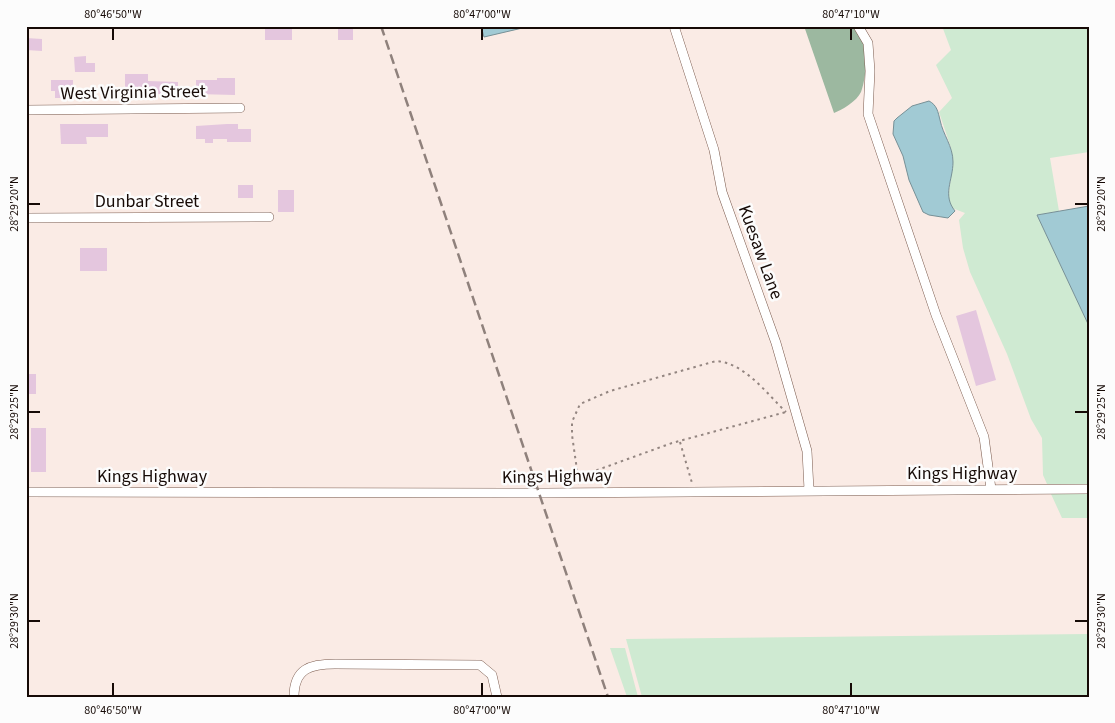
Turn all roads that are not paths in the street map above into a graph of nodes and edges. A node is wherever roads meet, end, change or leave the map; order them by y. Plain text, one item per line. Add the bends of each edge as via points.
1 (674, 26) edge
2 (858, 26) edge
3 (240, 108) dead end
4 (26, 110) edge
5 (269, 217) dead end
6 (26, 218) edge
7 (991, 489) junction
8 (1089, 489) edge
9 (809, 490) junction
10 (26, 492) edge
11 (294, 697) edge
12 (498, 697) edge

1 - 9 street, Kuesaw Lane via 714,150 722,192 776,344 807,451
2 - 7 street via 868,43 868,114 936,315 984,437
3 - 4 street, West Virginia Street
5 - 6 street, Dunbar Street
7 - 8 street, Kings Highway
7 - 9 street, Kings Highway
9 - 10 street, Kings Highway
11 - 12 street via 295,684 305,669 335,664 480,665 492,674

